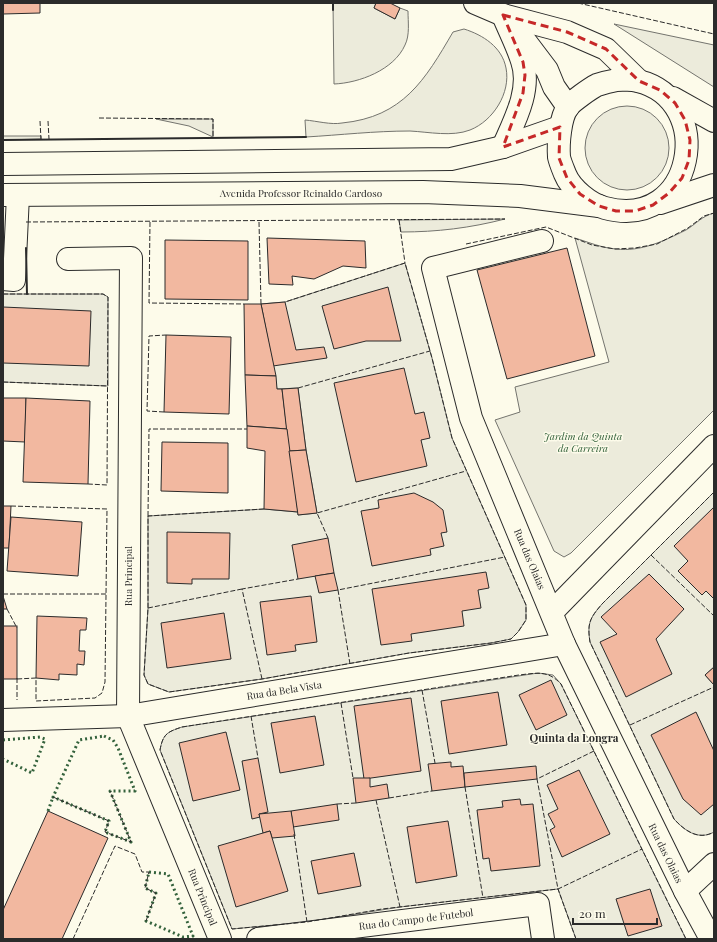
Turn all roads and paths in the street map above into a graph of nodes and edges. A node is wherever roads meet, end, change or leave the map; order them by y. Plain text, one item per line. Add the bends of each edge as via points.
1 (475, 3) edge
2 (503, 15) junction
3 (639, 81) junction
4 (660, 90) junction
5 (568, 107) junction
6 (714, 121) edge
7 (560, 127) junction
8 (503, 147) junction
9 (3, 164) edge
10 (714, 185) edge
11 (11, 195) edge
12 (653, 205) junction
13 (598, 206) junction
14 (542, 241) dead end
15 (68, 259) dead end
16 (3, 280) edge
17 (714, 446) edge
18 (552, 612) junction
19 (564, 644) junction
20 (128, 716) junction
21 (3, 720) edge
22 (714, 864) edge
23 (685, 891) junction
24 (220, 939) edge
25 (258, 939) edge
26 (544, 939) edge
27 (711, 939) edge

1 - 2 street
2 - 3 street via 567,32 606,49
2 - 5 street via 547,70 554,87
2 - 8 street via 523,62 525,75 516,118
3 - 4 street
3 - 5 street via 617,80 596,85
4 - 6 street
4 - 12 street via 675,103 685,120 690,140 689,160 682,178 669,194
5 - 7 street
7 - 8 street
7 - 13 street via 559,158 566,178 580,194
8 - 9 street via 451,159
10 - 12 street
11 - 13 street, Avenida Professor Reinaldo Cardoso via 435,192 520,196
11 - 16 street via 14,280
12 - 13 street via 635,210 616,211
14 - 18 street, Rua das Olaias via 433,268 471,418
15 - 20 street, Rua Principal via 131,258
17 - 18 street
18 - 19 street, Rua das Olaias
19 - 20 street, Rua da Bela Vista
19 - 23 street, Rua das Olaias
20 - 21 street, Rua da Bela Vista
20 - 24 street, Rua Principal
22 - 23 street
23 - 27 street, Rua das Olaias
25 - 26 street, Rua do Campo de Futebol via 538,904

